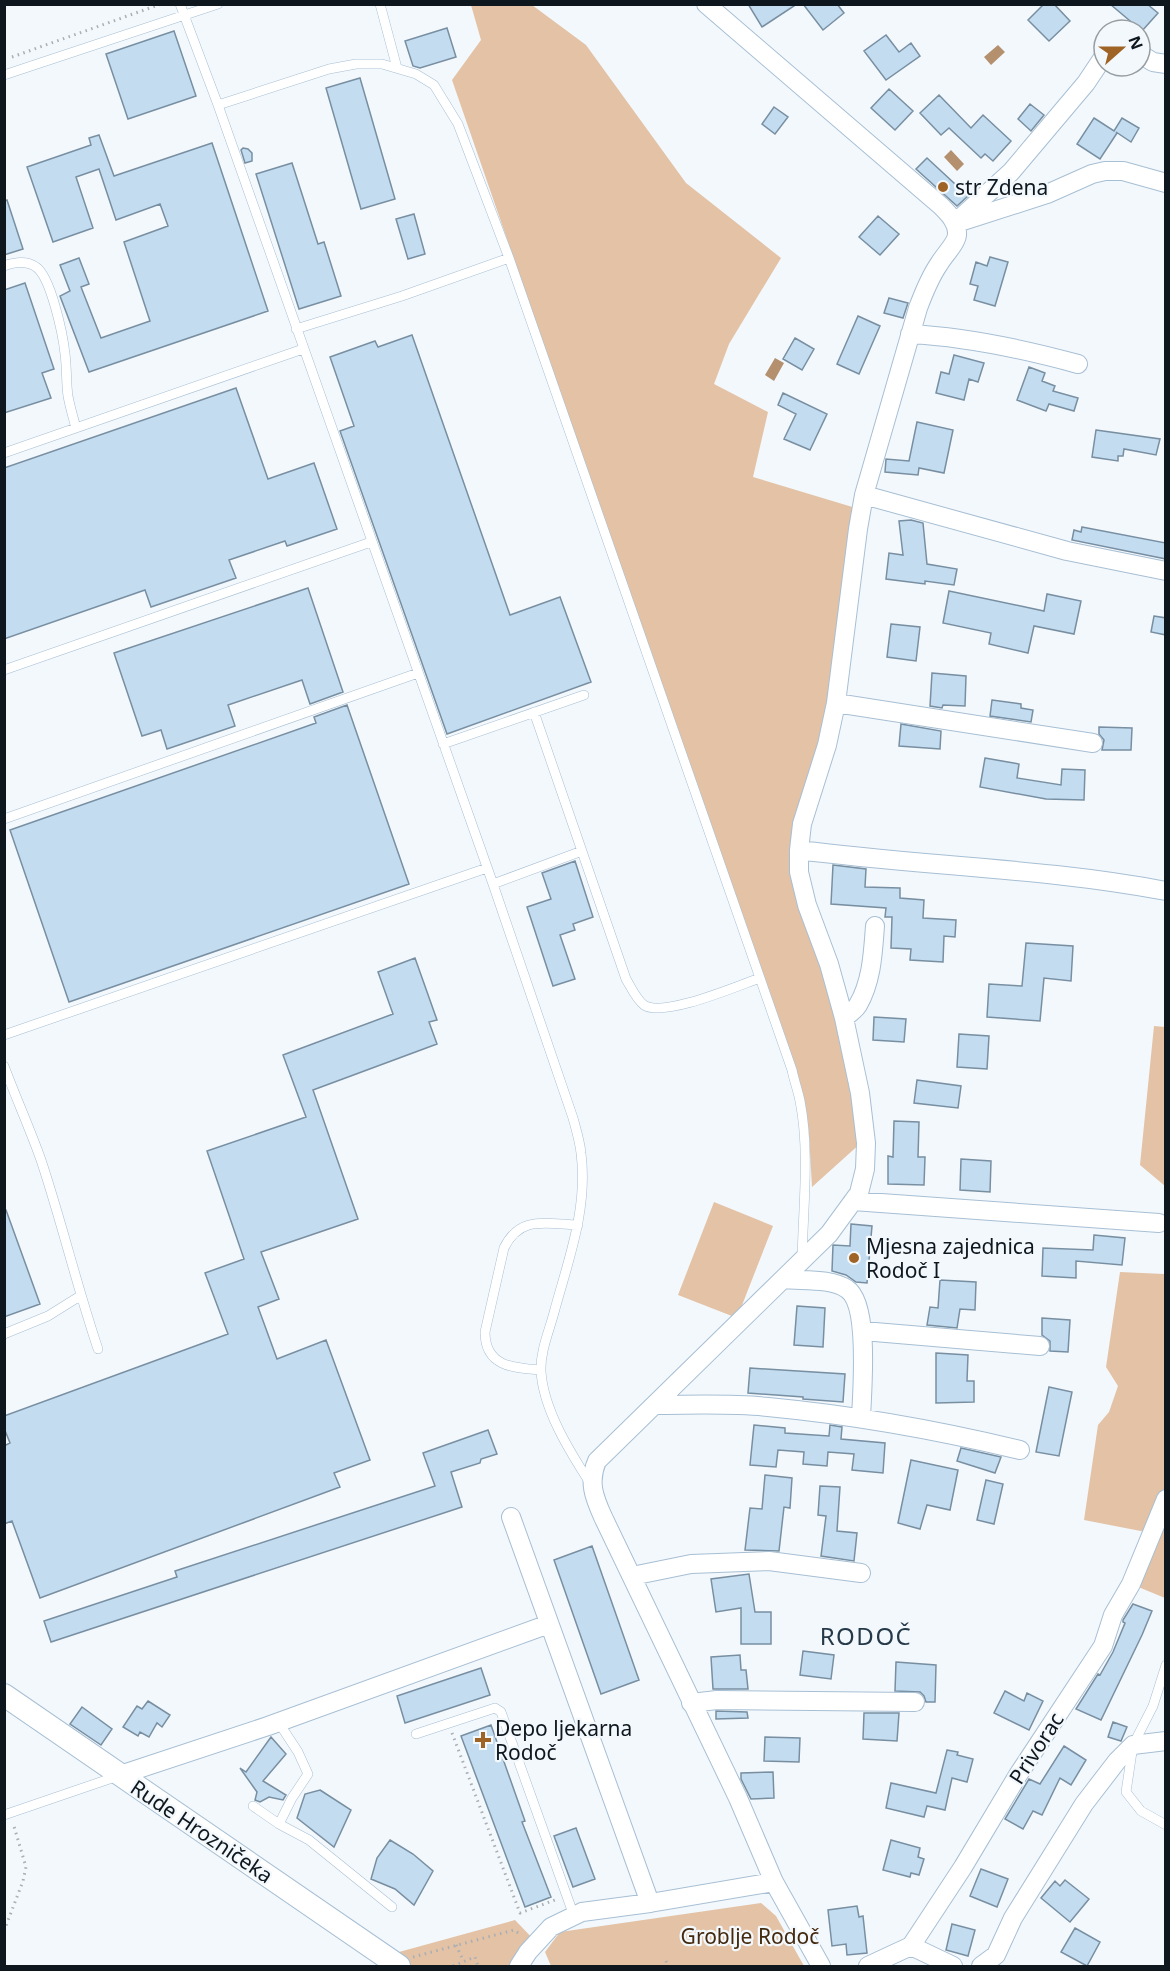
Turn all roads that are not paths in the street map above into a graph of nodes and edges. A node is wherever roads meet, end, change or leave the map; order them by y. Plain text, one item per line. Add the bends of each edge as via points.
1 (180, 4) edge
2 (218, 4) edge
3 (380, 4) edge
4 (706, 4) edge
5 (186, 15) junction
6 (397, 68) junction
7 (1092, 74) edge
8 (4, 75) edge
9 (218, 105) junction
10 (1166, 183) edge
11 (955, 223) junction
12 (509, 258) junction
13 (4, 266) edge
14 (296, 329) junction
15 (910, 334) junction
16 (303, 349) junction
17 (1078, 364) dead end
18 (76, 428) junction
19 (4, 453) edge
20 (864, 495) junction
21 (371, 542) junction
22 (1166, 571) edge
23 (4, 670) edge
24 (418, 673) junction
25 (584, 695) dead end
26 (836, 703) junction
27 (534, 712) junction
28 (1093, 743) dead end
29 (442, 744) junction
30 (4, 819) edge
31 (799, 850) junction
32 (582, 851) junction
33 (486, 868) junction
34 (493, 884) junction
35 (1166, 891) edge
36 (875, 926) dead end
37 (760, 978) junction
38 (844, 1018) junction
39 (4, 1035) edge
40 (4, 1066) edge
41 (853, 1201) junction
42 (1159, 1223) dead end
43 (578, 1225) junction
44 (802, 1262) junction
45 (784, 1279) junction
46 (80, 1296) junction
47 (863, 1331) junction
48 (4, 1334) edge
49 (1040, 1346) dead end
50 (98, 1349) dead end
51 (541, 1370) junction
52 (654, 1405) junction
53 (861, 1418) junction
54 (1020, 1450) dead end
55 (591, 1485) junction
56 (1166, 1499) edge
57 (511, 1517) dead end
58 (861, 1573) dead end
59 (632, 1576) junction
60 (549, 1624) junction
61 (1166, 1665) edge
62 (4, 1695) edge
63 (915, 1702) dead end
64 (691, 1703) junction
65 (279, 1723) junction
66 (416, 1734) dead end
67 (1166, 1740) edge
68 (1133, 1745) junction
69 (120, 1775) junction
70 (253, 1806) dead end
71 (7, 1814) edge
72 (279, 1824) junction
73 (1166, 1825) edge
74 (774, 1882) junction
75 (650, 1903) junction
76 (392, 1906) dead end
77 (574, 1916) junction
78 (911, 1946) junction
79 (404, 1962) edge
80 (519, 1966) edge
81 (821, 1966) edge
82 (868, 1966) edge
83 (953, 1966) edge
84 (981, 1966) edge

1 - 5 lane
2 - 5 lane
3 - 6 lane
4 - 11 street
5 - 8 lane
5 - 9 lane
6 - 9 lane via 356,64 329,69
6 - 12 lane via 434,85 458,124
7 - 11 street via 1017,165
9 - 14 lane
10 - 11 street via 1123,171 1105,171
11 - 15 street via 957,238 926,287
12 - 14 lane
12 - 37 lane
13 - 18 lane via 28,263 47,282 61,332 67,393
14 - 16 lane
15 - 17 street via 971,340
15 - 20 street
16 - 18 lane
16 - 21 lane
18 - 19 lane
20 - 22 street via 1067,551
20 - 26 street
21 - 23 lane
21 - 24 lane
24 - 29 lane
24 - 30 lane
25 - 27 lane
26 - 28 street
26 - 31 street via 802,824
27 - 29 lane
27 - 32 lane
29 - 33 lane
31 - 35 street via 1021,871
31 - 38 street via 799,873 807,905
32 - 34 lane
32 - 37 lane via 626,978 645,1006 658,1010 673,1008
33 - 34 lane
33 - 39 lane
34 - 43 lane via 573,1118 582,1173
36 - 38 street via 866,987 857,1007
37 - 44 lane via 800,1101 804,1129
38 - 41 street via 866,1143 865,1169
40 - 46 lane via 41,1159
41 - 42 street
41 - 44 street
43 - 51 lane
43 - 51 lane via 525,1225 510,1236 504,1248 485,1342 496,1360 514,1368
44 - 45 street
45 - 47 street via 834,1283 847,1289 859,1304
45 - 52 street
46 - 48 lane via 48,1316
46 - 50 lane
47 - 49 street
47 - 53 street
51 - 55 lane via 548,1404
52 - 53 street via 767,1407
52 - 55 street via 597,1461
53 - 54 street
55 - 59 street
56 - 78 street, Privorac via 1131,1584 1113,1615 1103,1646
57 - 60 street
58 - 59 street via 769,1561 691,1564
59 - 64 street
60 - 65 street
60 - 75 street
61 - 68 lane via 1153,1706
62 - 69 street, Rude Hrozničeka
63 - 64 street
64 - 74 street
65 - 69 street
65 - 72 lane via 308,1774
66 - 77 lane via 495,1708 501,1712
67 - 68 street
68 - 73 lane via 1126,1792 1141,1811
68 - 84 street via 1084,1804 1013,1918 996,1955
69 - 71 lane
69 - 79 street, Rude Hrozničeka
70 - 72 lane
72 - 76 lane via 309,1840
74 - 75 street
74 - 81 street
75 - 77 street
77 - 80 street via 551,1927
78 - 82 street
78 - 83 street

